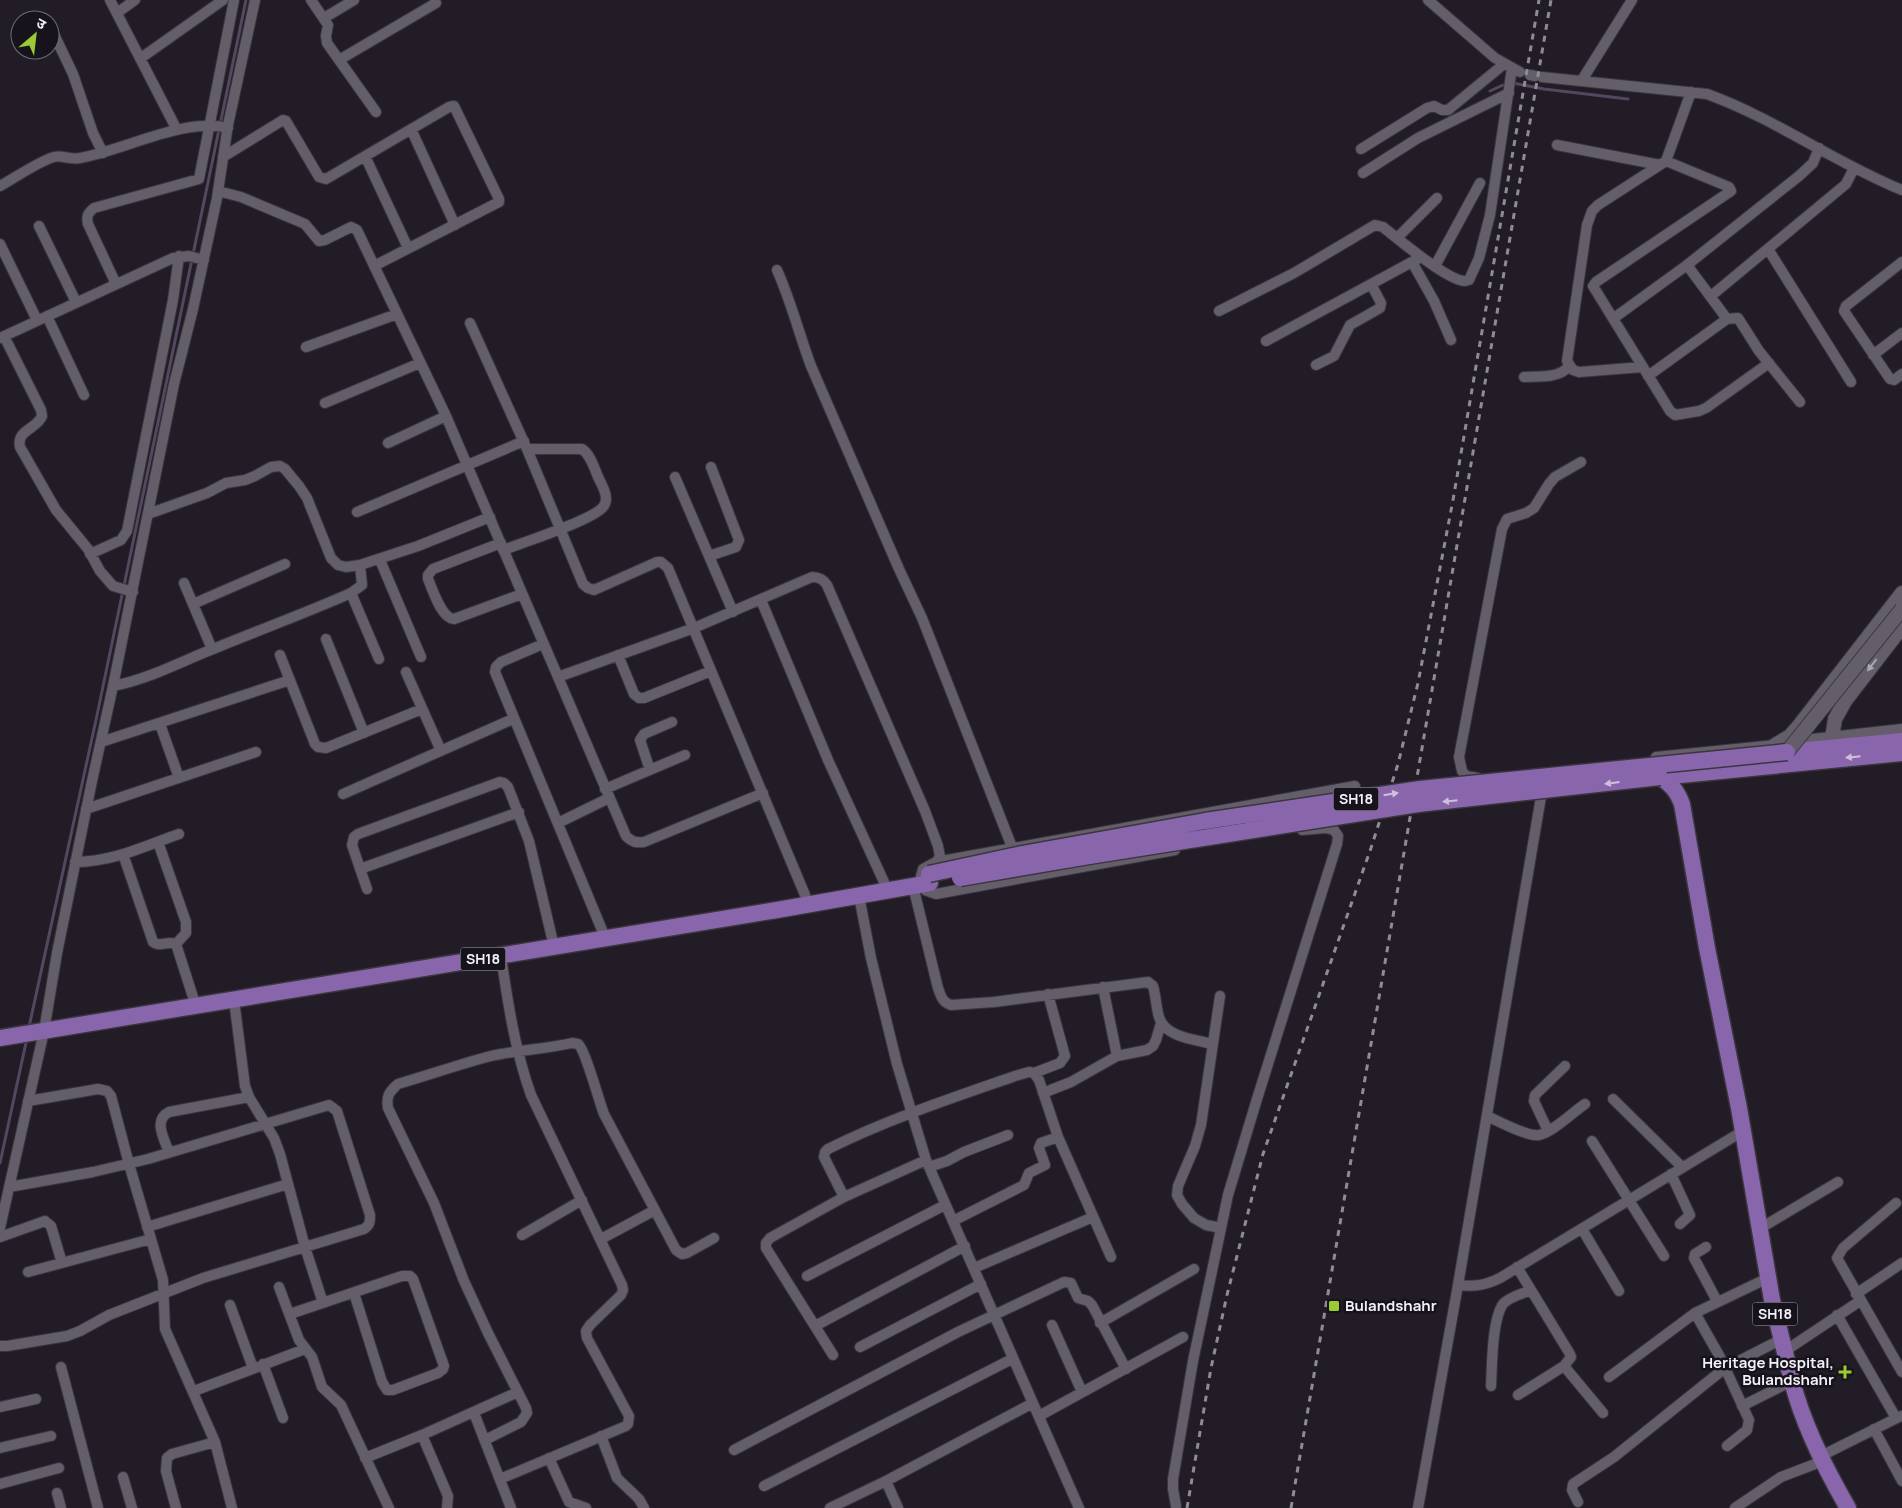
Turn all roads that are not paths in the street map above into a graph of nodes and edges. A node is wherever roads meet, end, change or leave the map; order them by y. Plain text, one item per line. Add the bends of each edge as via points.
1 (110, 0) edge
2 (135, 0) edge
3 (223, 0) edge
4 (234, 0) edge
5 (255, 0) edge
6 (311, 0) edge
7 (354, 0) edge
8 (1428, 0) edge
9 (1632, 0) edge
10 (436, 3) dead end
11 (117, 13) junction
12 (324, 18) junction
13 (60, 47) edge
14 (141, 58) junction
15 (339, 60) junction
16 (1524, 72) junction
17 (1582, 80) junction
18 (1690, 92) junction
19 (1509, 93) junction
20 (376, 112) dead end
21 (219, 126) junction
22 (410, 129) junction
23 (177, 130) junction
24 (1557, 145) dead end
25 (1820, 148) junction
26 (1360, 149) dead end
27 (103, 153) junction
28 (365, 156) junction
29 (223, 157) junction
30 (1663, 163) junction
31 (1854, 168) junction
32 (1363, 173) dead end
33 (1480, 182) dead end
34 (0, 186) edge
35 (1902, 190) edge
36 (218, 191) junction
37 (1437, 198) dead end
38 (455, 225) junction
39 (39, 226) dead end
40 (1397, 238) junction
41 (0, 244) edge
42 (408, 248) junction
43 (1768, 249) junction
44 (192, 257) junction
45 (1416, 260) junction
46 (1902, 262) edge
47 (1687, 265) junction
48 (374, 266) junction
49 (1435, 266) junction
50 (777, 270) dead end
51 (116, 284) junction
52 (1371, 284) junction
53 (1711, 296) junction
54 (76, 302) junction
55 (1219, 311) dead end
56 (397, 314) junction
57 (42, 318) junction
58 (1614, 318) junction
59 (1728, 319) junction
60 (470, 322) dead end
61 (1902, 334) edge
62 (2, 337) edge
63 (1451, 340) dead end
64 (1266, 341) dead end
65 (306, 348) dead end
66 (1873, 355) junction
67 (420, 363) junction
68 (1769, 363) junction
69 (1316, 366) dead end
70 (1569, 366) junction
71 (1646, 371) junction
72 (1902, 374) edge
73 (1524, 377) dead end
74 (1851, 382) dead end
75 (84, 395) dead end
76 (1800, 402) dead end
77 (325, 403) dead end
78 (446, 416) junction
79 (388, 443) dead end
80 (525, 445) junction
81 (1581, 462) dead end
82 (468, 466) junction
83 (711, 467) dead end
84 (675, 477) dead end
85 (357, 512) dead end
86 (148, 514) junction
87 (490, 517) junction
88 (560, 529) junction
89 (502, 546) junction
90 (90, 554) junction
91 (709, 556) junction
92 (380, 560) junction
93 (285, 564) dead end
94 (360, 565) junction
95 (184, 583) dead end
96 (126, 591) junction
97 (351, 593) junction
98 (1902, 593) edge
99 (522, 594) junction
100 (761, 600) junction
101 (193, 604) junction
102 (1902, 609) edge
103 (733, 612) junction
104 (1902, 627) edge
105 (694, 628) junction
106 (326, 639) dead end
107 (543, 644) junction
108 (212, 649) junction
109 (280, 655) dead end
110 (618, 655) junction
111 (421, 657) dead end
112 (379, 659) dead end
113 (711, 671) junction
114 (406, 672) dead end
115 (558, 677) junction
116 (290, 680) junction
117 (114, 686) junction
118 (422, 709) junction
119 (513, 719) junction
120 (672, 722) dead end
121 (160, 724) junction
122 (1902, 731) edge
123 (364, 733) junction
124 (1832, 738) junction
125 (1902, 741) edge
126 (101, 742) junction
127 (1781, 749) junction
128 (441, 751) junction
129 (256, 752) dead end
130 (1902, 752) edge
131 (685, 755) dead end
132 (650, 770) junction
133 (1660, 777) junction
134 (179, 778) junction
135 (1355, 786) dead end
136 (1542, 791) junction
137 (607, 793) junction
138 (763, 793) junction
139 (343, 794) dead end
140 (86, 809) junction
141 (518, 812) junction
142 (558, 823) junction
143 (179, 834) dead end
144 (158, 842) junction
145 (1012, 848) junction
146 (123, 854) junction
147 (75, 862) junction
148 (360, 869) junction
149 (925, 878) junction
150 (884, 882) junction
151 (367, 890) dead end
152 (805, 895) junction
153 (859, 896) junction
154 (602, 930) junction
155 (552, 938) junction
156 (176, 944) junction
157 (501, 956) junction
158 (1104, 987) junction
159 (1048, 994) junction
160 (1220, 996) dead end
161 (193, 997) junction
162 (234, 1000) junction
163 (1161, 1023) junction
164 (35, 1028) junction
165 (0, 1030) edge
166 (0, 1038) edge
167 (1212, 1044) junction
168 (517, 1051) junction
169 (1118, 1056) junction
170 (1565, 1066) dead end
171 (1034, 1073) junction
172 (1043, 1093) junction
173 (249, 1097) junction
174 (1613, 1099) dead end
175 (28, 1101) junction
176 (1585, 1104) dead end
177 (911, 1113) junction
178 (1487, 1116) junction
179 (266, 1123) junction
180 (1548, 1130) junction
181 (1742, 1131) junction
182 (1008, 1135) dead end
183 (1058, 1137) junction
184 (1592, 1142) dead end
185 (168, 1152) junction
186 (129, 1164) junction
187 (928, 1164) junction
188 (1682, 1167) junction
189 (1671, 1174) junction
190 (1838, 1182) dead end
191 (288, 1184) junction
192 (9, 1187) junction
193 (844, 1197) junction
194 (582, 1200) junction
195 (1628, 1201) junction
196 (1896, 1203) dead end
197 (945, 1205) junction
198 (655, 1210) junction
199 (1093, 1218) junction
200 (953, 1221) junction
201 (1680, 1224) dead end
202 (147, 1227) junction
203 (0, 1228) edge
204 (1221, 1228) junction
205 (1582, 1229) junction
206 (1759, 1229) junction
207 (522, 1235) dead end
208 (0, 1237) edge
209 (714, 1238) dead end
210 (151, 1239) junction
211 (601, 1240) junction
212 (305, 1246) junction
213 (964, 1246) junction
214 (1706, 1248) dead end
215 (1664, 1256) dead end
216 (1110, 1257) dead end
217 (62, 1263) junction
218 (1902, 1263) edge
219 (1517, 1267) junction
220 (974, 1268) junction
221 (1194, 1268) dead end
222 (28, 1272) dead end
223 (807, 1276) dead end
224 (1768, 1278) junction
225 (981, 1284) junction
226 (1458, 1285) junction
227 (280, 1287) dead end
228 (1531, 1290) junction
229 (1619, 1291) dead end
230 (354, 1293) junction
231 (164, 1294) junction
232 (1858, 1297) junction
233 (1717, 1301) junction
234 (323, 1303) junction
235 (230, 1305) dead end
236 (1695, 1313) junction
237 (290, 1314) junction
238 (995, 1315) junction
239 (1837, 1315) junction
240 (1100, 1322) junction
241 (1052, 1325) dead end
242 (815, 1326) junction
243 (1183, 1337) dead end
244 (1783, 1345) junction
245 (0, 1346) edge
246 (860, 1347) dead end
247 (305, 1349) junction
248 (833, 1355) dead end
249 (1012, 1359) junction
250 (263, 1364) junction
251 (1564, 1366) junction
252 (61, 1367) dead end
253 (253, 1368) junction
254 (1725, 1368) junction
255 (1126, 1369) junction
256 (1902, 1372) edge
257 (1610, 1378) dead end
258 (1792, 1381) junction
259 (1491, 1386) dead end
260 (194, 1391) junction
261 (518, 1392) junction
262 (1082, 1392) junction
263 (1518, 1396) dead end
264 (36, 1399) dead end
265 (1033, 1403) junction
266 (1742, 1406) junction
267 (0, 1407) edge
268 (474, 1412) junction
269 (1603, 1413) dead end
270 (1039, 1416) junction
271 (1899, 1417) edge
272 (283, 1418) dead end
273 (1874, 1429) junction
274 (422, 1435) junction
275 (51, 1436) dead end
276 (601, 1436) junction
277 (485, 1440) junction
278 (215, 1442) junction
279 (1727, 1446) dead end
280 (0, 1448) edge
281 (734, 1450) dead end
282 (365, 1458) junction
283 (549, 1458) junction
284 (1822, 1458) junction
285 (59, 1468) dead end
286 (123, 1476) dead end
287 (500, 1479) junction
288 (886, 1481) junction
289 (1902, 1481) edge
290 (0, 1484) edge
291 (764, 1486) dead end
292 (57, 1493) dead end
293 (1578, 1502) dead end
294 (843, 1505) edge
295 (1176, 1506) dead end
296 (61, 1508) edge
297 (98, 1508) edge
298 (132, 1508) edge
299 (176, 1508) edge
300 (232, 1508) edge
301 (389, 1508) edge
302 (447, 1508) edge
303 (511, 1508) edge
304 (586, 1508) edge
305 (644, 1508) edge
306 (830, 1508) edge
307 (898, 1508) edge
308 (1079, 1508) edge
309 (1418, 1508) edge
310 (1735, 1508) edge
311 (1848, 1508) edge

1 - 11 street
2 - 11 street
3 - 14 street
4 - 21 street
5 - 21 street
6 - 12 street
7 - 12 street
8 - 16 street
9 - 17 street
10 - 15 street
11 - 14 street
12 - 15 street via 329,28 326,40
13 - 27 street via 77,82 93,134
14 - 23 street
15 - 20 street
16 - 17 street
16 - 19 street
16 - 26 street via 1448,110 1434,106 1427,108
17 - 18 street
18 - 25 street via 1725,100
18 - 30 street
19 - 32 street via 1418,138
19 - 49 street via 1490,215 1479,258 1471,276 1465,281
21 - 23 street
21 - 29 street
21 - 51 street via 199,179 94,208 88,213 88,224
22 - 28 street
22 - 38 street
22 - 38 street via 454,106 500,198 497,204
23 - 27 street
24 - 30 street
25 - 31 street
25 - 47 street via 1807,170
27 - 34 street via 72,159 53,157
28 - 29 street via 321,179 283,120
28 - 42 street
29 - 36 street
30 - 58 street via 1729,186 1730,191 1594,283
30 - 70 street via 1592,211 1567,354
31 - 35 street
31 - 43 street via 1848,181
33 - 49 street
36 - 44 street
36 - 48 street via 247,199 305,224 319,241 354,227
37 - 40 street
38 - 42 street
39 - 54 street
40 - 45 street
40 - 55 street via 1375,225 1294,273
41 - 57 street
42 - 48 street
43 - 53 street
43 - 74 street
44 - 51 street
44 - 86 street via 174,384
44 - 90 street via 173,300 125,536
45 - 49 street
45 - 52 street
45 - 63 street
46 - 66 street via 1844,309
47 - 53 street
47 - 58 street
48 - 56 street
50 - 145 street via 811,366 922,618
51 - 54 street
52 - 64 street
52 - 69 street via 1381,303 1380,308 1350,325 1334,356
53 - 59 street
54 - 57 street
56 - 65 street
56 - 67 street
57 - 62 street
57 - 75 street
58 - 71 street
59 - 68 street via 1738,318
59 - 71 street
60 - 80 street
61 - 66 street
62 - 90 street via 42,416 38,423 23,433 20,447 56,510
66 - 72 street via 1890,379
67 - 77 street
67 - 78 street
68 - 71 street via 1706,408 1678,415 1670,411
68 - 76 street
70 - 71 street via 1580,372
70 - 73 street via 1558,374
78 - 79 street
78 - 82 street
80 - 82 street
80 - 88 street
80 - 88 street via 582,449 589,456 605,492 604,507 598,512
81 - 127 street via 1555,477 1534,508 1504,522 1458,756 1462,771 1474,778
82 - 85 street
82 - 87 street
83 - 91 street via 739,540 736,546
84 - 91 street
86 - 94 street via 280,466 307,498 331,558 346,568
86 - 96 street
87 - 89 street
87 - 92 street
88 - 89 street
88 - 105 street via 583,584 594,590 657,562 665,564
89 - 99 street
89 - 99 street via 433,569 428,579 444,614 454,619
90 - 96 street via 113,586
91 - 103 street
92 - 94 street
92 - 111 street
93 - 101 street
94 - 97 street via 362,585
95 - 101 street
96 - 117 street
97 - 108 street
97 - 112 street
98 - 127 street
99 - 107 street
100 - 103 street
100 - 149 street via 812,577 824,580 827,585 940,851 940,857
100 - 150 street via 831,768
101 - 108 street
102 - 127 street, bridge
103 - 105 street
104 -> 124 street via 1845,701 1835,720
105 - 110 street
105 - 113 street
106 - 123 street
107 - 115 street
107 - 119 street via 496,667 494,672
108 - 117 street via 142,679
109 - 116 street
110 - 113 street via 634,694 639,698
110 - 115 street
113 - 138 street
114 - 118 street
115 - 137 street
116 - 121 street
116 - 123 street via 318,747 326,748
117 - 126 street
118 - 123 street
118 - 128 street
119 - 128 street
119 - 142 street
120 - 132 street via 644,734 640,740
121 - 126 street
121 - 134 street
122 - 124 street
124 - 127 street
125 - 127 main road
126 - 140 street
149 -> 127 main road, SH18, bridge via 1022,854 1205,821 1420,789
128 - 139 street
129 - 134 street
130 -> 133 main road
131 - 132 street
132 - 137 street
133 -> 136 main road, SH18, bridge
133 - 181 main road, SH18 via 1677,791 1682,804
134 - 140 street
135 - 145 street
136 -> 149 main road, SH18, bridge via 1418,804
136 - 178 street
137 - 138 street via 626,836 637,843
137 - 142 street
138 - 152 street
140 - 147 street
141 - 148 street
141 - 148 street via 508,788 504,783 495,782 358,834 352,845
141 - 155 street via 529,841
142 - 154 street
143 - 144 street
144 - 146 street
144 - 156 street via 186,922 186,933
145 - 149 street
146 - 147 street via 107,860
146 - 156 street via 153,942
147 - 164 street
148 - 151 street
149 - 150 main road, SH18
149 - 153 main road, SH18
149 - 159 street via 938,988 946,1004 994,1002
149 - 204 street via 925,890 936,894 1278,832 1334,830 1338,836 1337,844 1257,1099
150 - 152 main road, SH18
152 - 154 main road, SH18
153 - 157 main road, SH18
153 - 177 street via 871,958
154 - 155 main road, SH18
155 - 161 main road, SH18
156 - 161 street
157 - 162 main road, SH18
157 - 168 street
158 - 159 street
158 - 163 street via 1150,983
158 - 169 street
159 - 171 street via 1065,1056 1060,1064
160 - 167 street
161 - 164 main road, SH18
162 - 164 main road, SH18
162 - 173 street
163 - 167 street via 1168,1031
163 - 169 street via 1153,1046
164 - 165 main road, SH18
164 - 166 main road, SH18
164 - 175 street
167 - 204 street via 1201,1125 1177,1195 1194,1218
168 - 194 street via 532,1095
168 - 198 street via 572,1043 581,1047 604,1114
168 - 261 street via 398,1084 386,1098 434,1203 472,1298
169 - 172 street via 1071,1082
170 - 180 street via 1535,1095 1534,1100
171 - 172 street
171 - 177 street via 1015,1076
172 - 183 street
173 - 179 street
173 - 185 street via 164,1114 160,1125
174 - 188 street
175 - 186 street via 98,1089 107,1091 114,1102
175 - 192 street
176 - 180 street
177 - 187 street
177 - 193 street via 860,1133 825,1152 824,1157
178 - 180 street via 1530,1134 1538,1135
178 - 226 street
179 - 185 street
179 - 191 street via 280,1154
179 - 212 street via 325,1105 337,1110 370,1215 368,1226
181 - 188 street
181 - 206 main road, SH18
182 - 187 street via 947,1161
183 - 199 street
183 - 200 street via 1040,1143 1045,1165 1029,1174 1026,1184
184 - 195 street
185 - 186 street
186 - 192 street
186 - 202 street
187 - 193 street
187 - 197 street
188 - 189 street
189 - 195 street
189 - 201 street via 1690,1215
190 - 206 street
191 - 202 street
191 - 212 street
192 - 203 street
193 - 242 street via 766,1243 766,1248
194 - 207 street
194 - 211 street
195 - 205 street
195 - 215 street
196 - 232 street via 1839,1252 1838,1264
197 - 200 street
197 - 223 street
198 - 209 street via 679,1253 687,1253
198 - 211 street
199 - 216 street
199 - 220 street
200 - 213 street
202 - 210 street
204 - 295 street via 1193,1361 1173,1479
205 - 219 street
205 - 229 street
206 - 224 main road, SH18
208 - 217 street via 45,1221 51,1226
210 - 217 street
210 - 231 street
211 - 276 street via 623,1290 618,1300 590,1325 586,1331 587,1338 630,1420 626,1426
212 - 231 street via 203,1278
212 - 234 street
213 - 220 street
213 - 242 street
214 - 233 street via 1694,1258
217 - 222 street
218 - 232 street
219 - 226 street via 1487,1284 1473,1287
219 - 228 street
220 - 225 street
221 - 240 street
224 - 233 street
224 - 244 main road, SH18
225 - 238 street
225 - 246 street
226 - 309 street
227 - 237 street
228 - 251 street via 1570,1354
228 - 259 street via 1510,1299 1500,1310 1494,1338
230 - 230 street via 384,1388 390,1391 443,1369 410,1276
230 - 234 street
231 - 245 street via 109,1315 67,1336
231 - 260 street via 165,1329
232 - 239 street
232 - 256 street
233 - 236 street
234 - 237 street
235 - 253 street
236 - 254 street
236 - 257 street
237 - 247 street
238 - 240 street via 1068,1282 1074,1286 1078,1298 1092,1304
238 - 249 street
238 - 281 street
239 - 244 street
239 - 271 street
240 - 255 street
241 - 262 street
242 - 248 street
243 - 255 street
244 - 254 street
244 - 258 main road, SH18
247 - 250 street
247 - 282 street via 312,1357 322,1387 341,1405
249 - 265 street
249 - 291 street
250 - 253 street
250 - 272 street
251 - 263 street
251 - 269 street
252 - 297 street
253 - 260 street
254 - 266 street
254 - 293 street via 1614,1457 1573,1484 1572,1490
255 - 262 street
258 - 266 street
258 - 284 main road, SH18
260 - 278 street
261 - 268 street
261 - 277 street via 526,1408 525,1418
262 - 270 street
264 - 267 street
265 - 270 street
265 - 288 street
266 - 279 street via 1749,1420 1748,1430
268 - 274 street
268 - 277 street
270 - 308 street
271 - 273 street
273 - 284 street
273 - 289 street
274 - 282 street
274 - 302 street via 448,1496
275 - 280 street
276 - 283 street
276 - 305 street via 617,1478
277 - 287 street
278 - 299 street via 167,1458 166,1471
278 - 300 street
282 - 301 street
283 - 287 street
283 - 304 street via 569,1502
284 - 310 street via 1782,1477
284 - 311 main road, SH18
285 - 290 street
286 - 298 street
287 - 303 street
288 - 294 street
288 - 307 street
292 - 296 street
294 - 306 street

